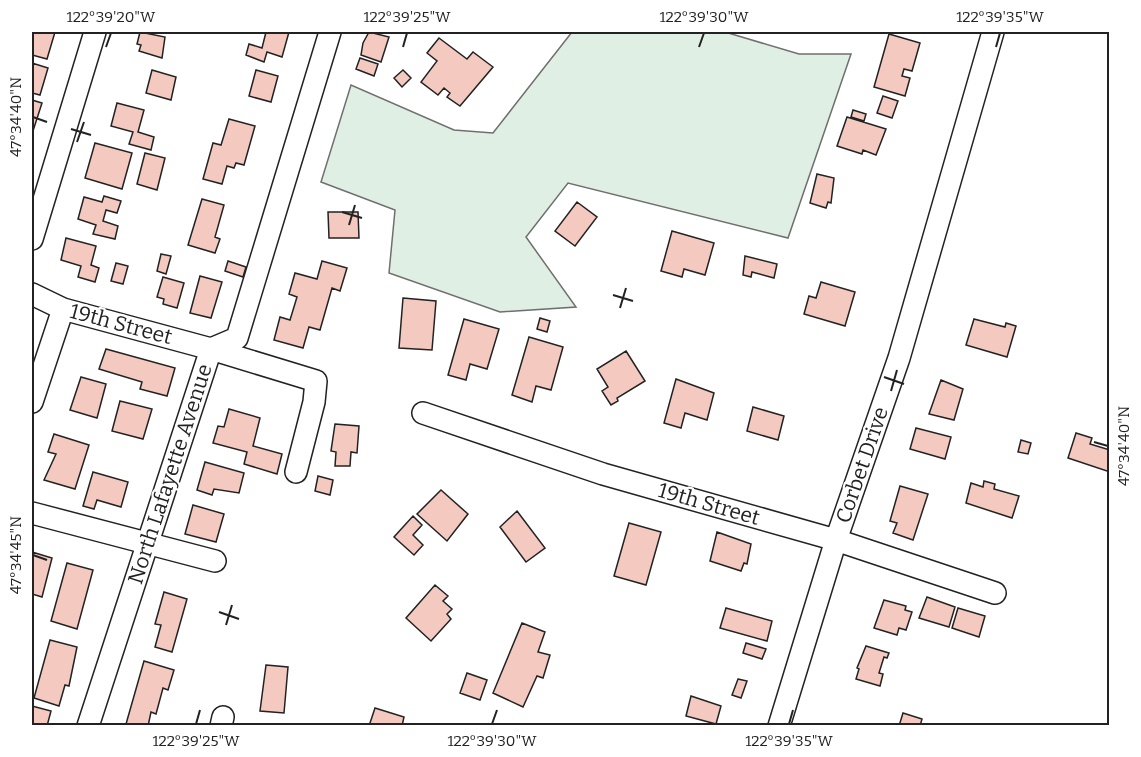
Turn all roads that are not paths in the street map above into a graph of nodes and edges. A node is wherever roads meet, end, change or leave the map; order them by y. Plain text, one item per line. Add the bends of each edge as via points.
1 (95, 32) edge
2 (330, 32) edge
3 (993, 32) edge
4 (32, 239) edge
5 (32, 294) edge
6 (63, 309) junction
7 (211, 349) junction
8 (32, 402) edge
9 (423, 413) dead end
10 (296, 472) dead end
11 (32, 513) edge
12 (836, 540) junction
13 (149, 544) junction
14 (215, 561) dead end
15 (995, 593) dead end
16 (88, 726) edge
17 (779, 726) edge

1 - 4 street
2 - 7 street, North Lafayette Avenue via 237,338
3 - 12 street, Corbet Drive via 900,356
5 - 6 street, 19th Street
6 - 7 street, 19th Street
6 - 8 street
7 - 10 street, 19th Street via 316,381
7 - 13 street, North Lafayette Avenue
9 - 12 street, 19th Street via 603,474
11 - 13 street
12 - 15 street, 19th Street
12 - 17 street, Corbet Drive
13 - 14 street
13 - 16 street, North Lafayette Avenue

